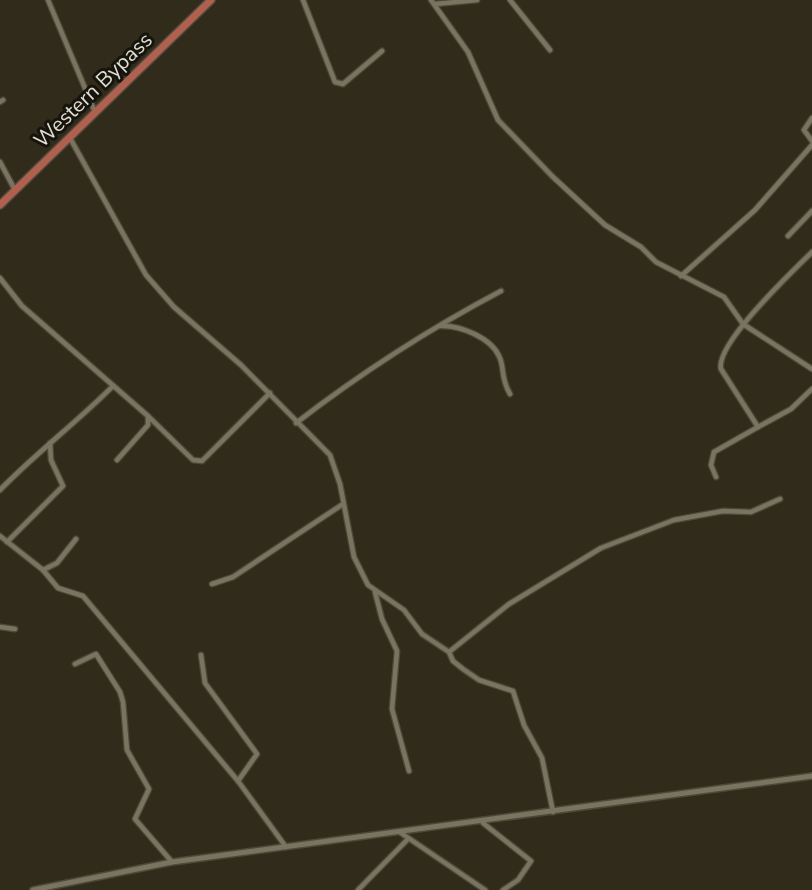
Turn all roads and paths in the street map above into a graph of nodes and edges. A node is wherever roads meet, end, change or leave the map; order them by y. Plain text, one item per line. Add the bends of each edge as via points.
1 (48, 0) edge
2 (211, 0) edge
3 (303, 0) edge
4 (477, 0) edge
5 (510, 0) edge
6 (433, 2) edge
7 (550, 50) dead end
8 (382, 51) dead end
9 (95, 113) junction
10 (812, 118) edge
11 (69, 138) junction
12 (812, 143) edge
13 (0, 162) edge
14 (15, 190) junction
15 (0, 205) edge
16 (812, 211) edge
17 (788, 236) dead end
18 (812, 252) edge
19 (681, 276) junction
20 (0, 278) edge
21 (501, 291) dead end
22 (743, 324) junction
23 (427, 332) junction
24 (812, 369) edge
25 (113, 386) junction
26 (812, 389) edge
27 (270, 393) junction
28 (510, 394) dead end
29 (148, 416) junction
30 (296, 423) junction
31 (758, 427) junction
32 (51, 442) junction
33 (117, 460) dead end
34 (716, 477) dead end
35 (0, 490) edge
36 (780, 499) dead end
37 (343, 504) junction
38 (0, 536) edge
39 (76, 539) dead end
40 (7, 542) junction
41 (43, 570) junction
42 (212, 584) dead end
43 (375, 591) junction
44 (0, 627) edge
45 (15, 629) dead end
46 (449, 652) junction
47 (201, 655) dead end
48 (75, 664) dead end
49 (409, 771) dead end
50 (812, 776) edge
51 (238, 781) junction
52 (554, 813) junction
53 (482, 823) junction
54 (401, 833) junction
55 (407, 840) junction
56 (286, 848) junction
57 (172, 862) junction
58 (33, 890) edge
59 (358, 890) edge
60 (485, 890) edge
61 (503, 890) edge

1 - 9 street
2 - 9 main road, Western Bypass
3 - 8 street via 335,82 343,84
4 - 6 street
5 - 7 street
6 - 19 street via 467,52 503,126 600,220
9 - 11 main road, Western Bypass
10 - 12 street via 804,130
11 - 14 main road, Western Bypass
11 - 27 street via 146,275 174,307
12 - 19 street via 755,209
13 - 14 street
14 - 15 main road, Western Bypass
16 - 17 street
18 - 22 street
19 - 22 street via 726,298
20 - 25 street via 22,306
21 - 23 street
22 - 24 street
22 - 31 street via 720,365
23 - 28 street via 448,326 485,340 500,358 500,373
23 - 30 street
25 - 29 street
25 - 32 street
26 - 31 street via 791,409
27 - 29 street via 199,462
27 - 30 street
29 - 33 street via 148,425
30 - 37 street via 330,455
31 - 34 street via 714,452 711,465
32 - 35 street
32 - 40 street via 51,460 63,486
36 - 46 street via 751,512 723,511 674,520 601,548 509,604
37 - 42 street via 233,577
37 - 43 street via 354,557
38 - 40 street
39 - 41 street via 57,563
40 - 41 street
41 - 51 street via 58,588 83,596
43 - 46 street via 404,610 422,635
43 - 49 street via 397,651 392,709
44 - 45 street
46 - 52 street via 453,661 479,680 513,691 524,726 542,758
47 - 51 street via 205,683 257,754
48 - 57 street via 96,654 120,692 127,750 149,789 135,819
50 - 52 street
51 - 56 street
52 - 53 street
53 - 54 street
53 - 61 street via 531,861 518,880
54 - 55 street
54 - 56 street
55 - 59 street
55 - 60 street
56 - 57 street
57 - 58 street

